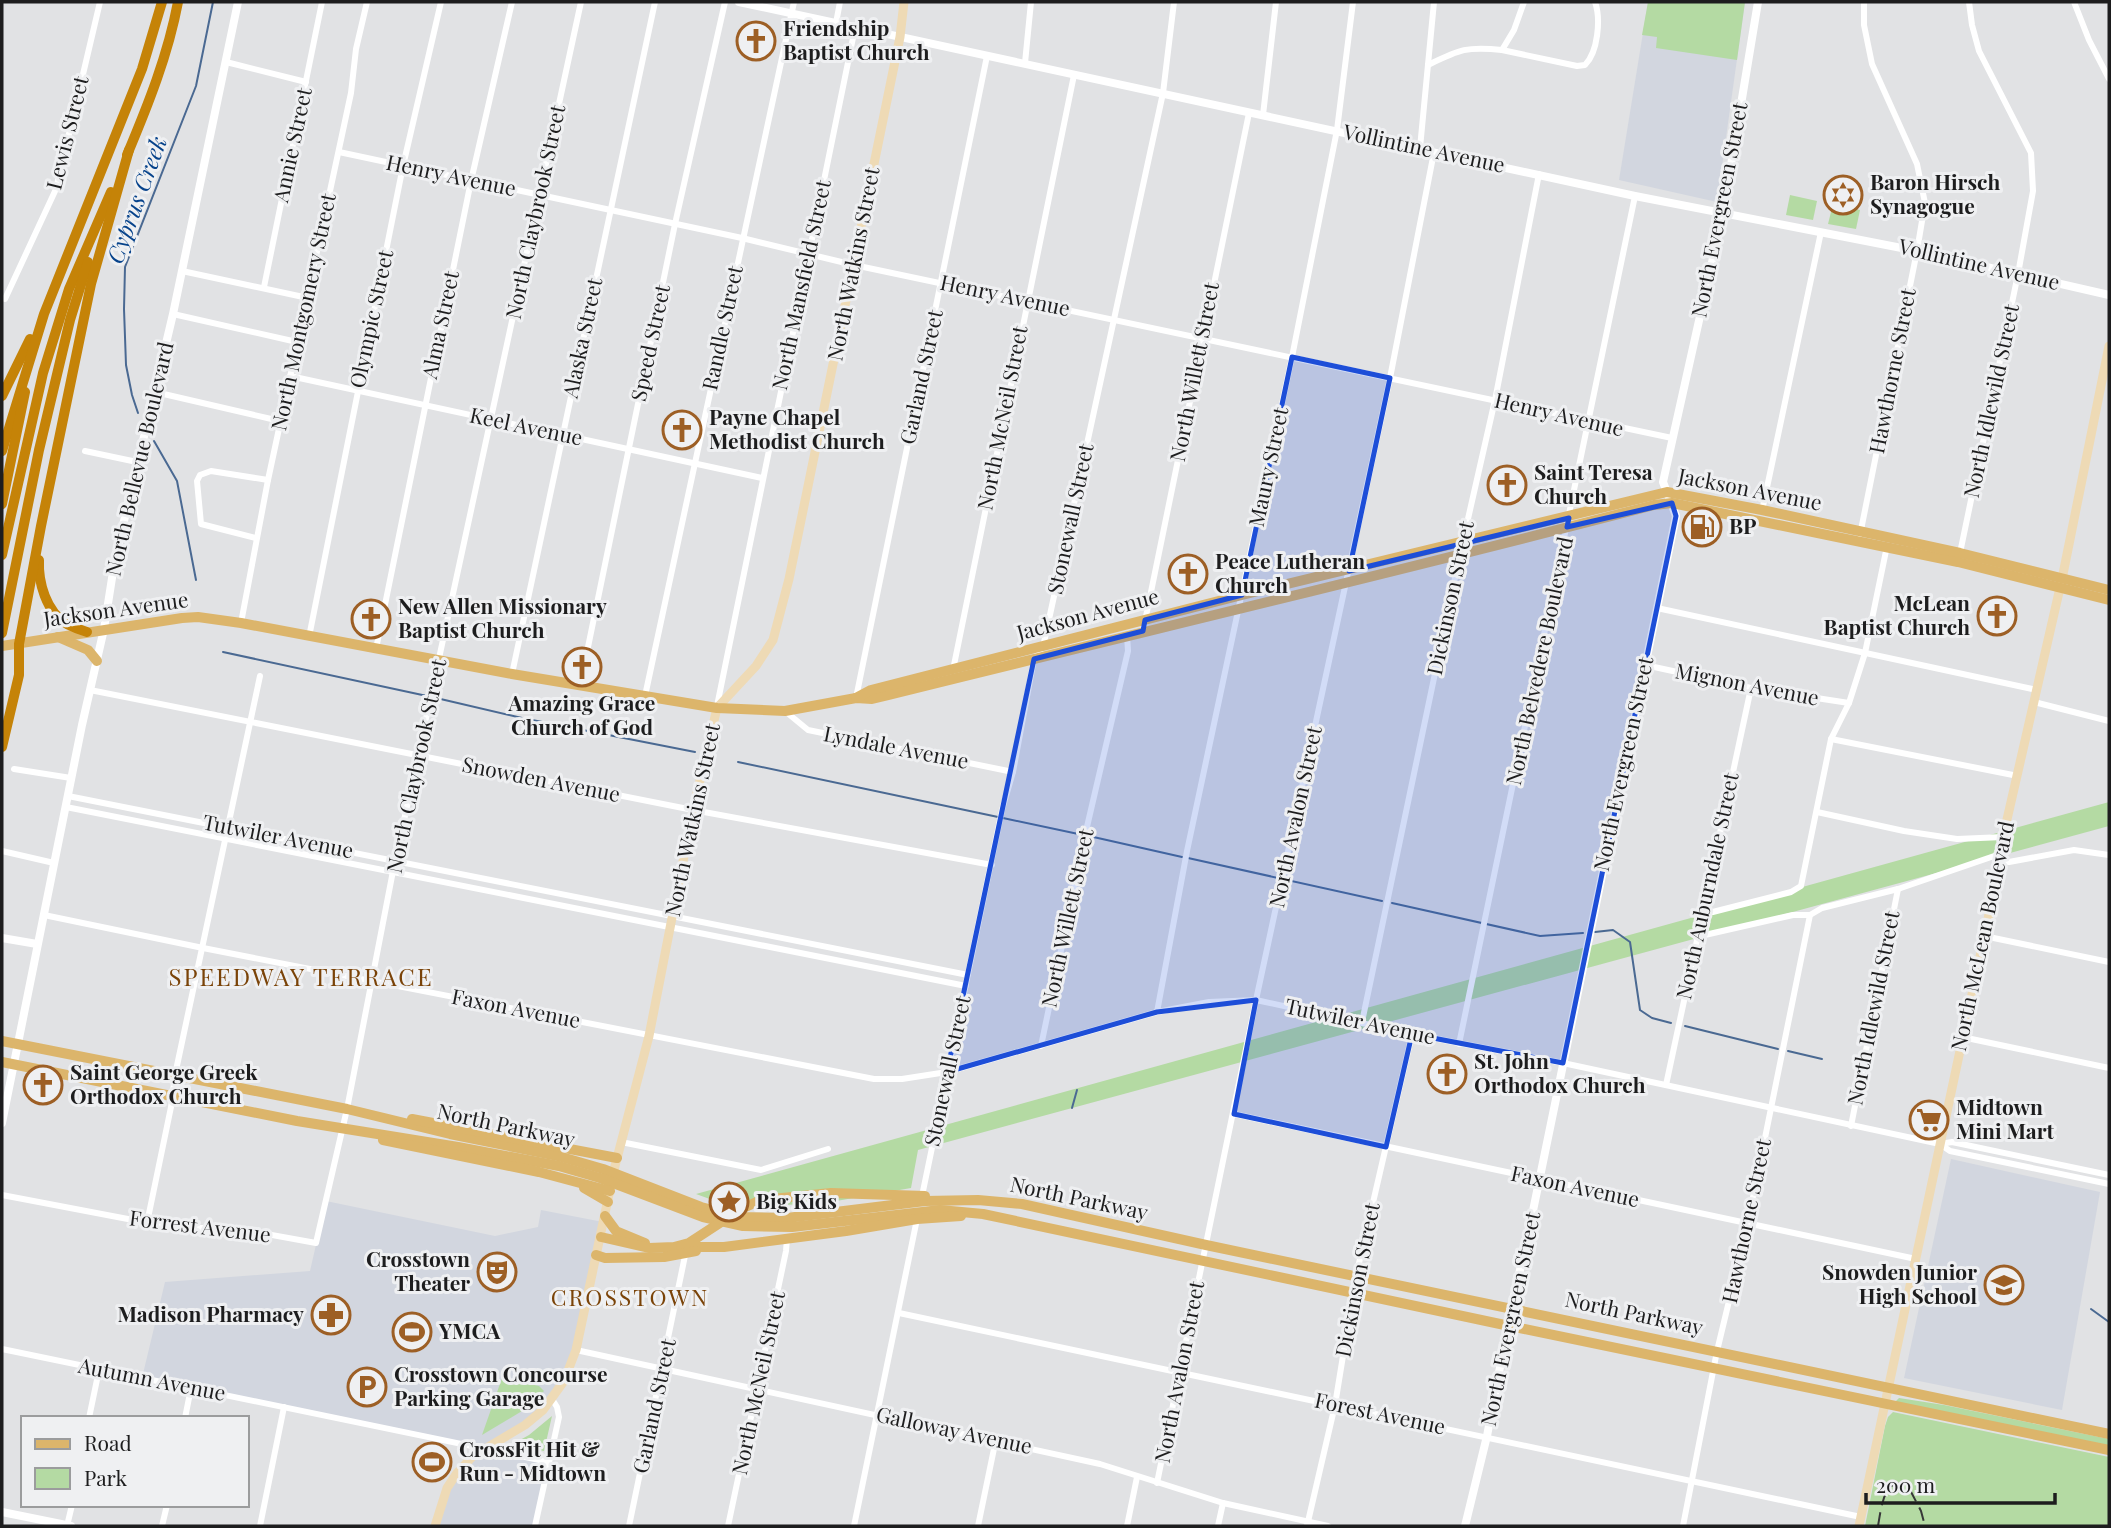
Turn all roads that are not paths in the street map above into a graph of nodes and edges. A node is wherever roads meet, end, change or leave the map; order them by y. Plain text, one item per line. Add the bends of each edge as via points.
1 (100, 2) edge
2 (162, 2) edge
3 (178, 2) edge
4 (237, 2) edge
5 (321, 2) edge
6 (366, 2) edge
7 (441, 2) edge
8 (512, 2) edge
9 (581, 2) edge
10 (654, 2) edge
11 (725, 2) edge
12 (738, 2) edge
13 (794, 2) edge
14 (840, 2) edge
15 (904, 2) edge
16 (1031, 2) edge
17 (1174, 2) edge
18 (1276, 2) edge
19 (1353, 2) edge
20 (1434, 2) edge
21 (1524, 2) edge
22 (1595, 2) edge
23 (1758, 2) edge
24 (1864, 2) edge
25 (1969, 2) edge
26 (2074, 2) edge
27 (793, 14) junction
28 (836, 23) junction
29 (855, 28) junction
30 (900, 37) junction
31 (1502, 50) junction
32 (987, 56) junction
33 (226, 62) junction
34 (1025, 63) junction
35 (1427, 65) junction
36 (1074, 75) junction
37 (2109, 79) edge
38 (306, 82) junction
39 (1163, 93) junction
40 (1249, 113) junction
41 (1263, 115) junction
42 (1337, 130) junction
43 (1420, 148) junction
44 (129, 150) junction
45 (339, 152) junction
46 (1434, 152) junction
47 (403, 166) junction
48 (121, 170) junction
49 (1539, 174) junction
50 (471, 181) junction
51 (539, 195) junction
52 (1635, 196) junction
53 (610, 209) junction
54 (1723, 213) junction
55 (676, 224) junction
56 (1821, 232) junction
57 (741, 238) junction
58 (1917, 251) junction
59 (808, 253) junction
60 (854, 265) junction
61 (182, 271) junction
62 (2018, 274) junction
63 (941, 283) junction
64 (264, 287) junction
65 (2109, 295) edge
66 (4, 298) edge
67 (308, 298) junction
68 (1027, 300) junction
69 (44, 314) junction
70 (173, 314) junction
71 (1115, 319) junction
72 (39, 328) junction
73 (1201, 338) junction
74 (297, 342) junction
75 (2109, 346) edge
76 (1292, 357) junction
77 (290, 376) junction
78 (1390, 378) junction
79 (356, 391) junction
80 (155, 392) junction
81 (2, 396) edge
82 (1495, 400) junction
83 (424, 406) junction
84 (491, 420) junction
85 (280, 421) junction
86 (1588, 421) junction
87 (562, 435) junction
88 (1672, 438) junction
89 (629, 448) junction
90 (2, 451) edge
91 (85, 451) dead end
92 (137, 462) junction
93 (694, 462) junction
94 (762, 478) junction
95 (268, 480) junction
96 (1667, 492) junction
97 (1672, 503) junction
98 (2, 504) edge
99 (1761, 515) junction
100 (1568, 523) junction
101 (41, 526) junction
102 (1860, 536) junction
103 (256, 538) junction
104 (1887, 542) junction
105 (1461, 549) junction
106 (2, 555) edge
107 (1959, 557) junction
108 (1348, 576) junction
109 (2061, 584) junction
110 (2109, 590) edge
111 (1242, 595) junction
112 (2109, 600) edge
113 (1657, 608) junction
114 (1239, 610) junction
115 (240, 623) junction
116 (1144, 626) junction
117 (104, 629) junction
118 (1126, 631) junction
119 (87, 632) junction
120 (2, 633) edge
121 (58, 637) junction
122 (309, 637) junction
123 (17, 644) junction
124 (2, 646) edge
125 (1043, 646) junction
126 (376, 649) junction
127 (1865, 653) junction
128 (1034, 659) junction
129 (97, 661) junction
130 (440, 661) junction
131 (1645, 665) junction
132 (512, 674) junction
133 (952, 674) junction
134 (260, 676) dead end
135 (580, 685) junction
136 (1751, 688) junction
137 (90, 690) junction
138 (2037, 690) junction
139 (645, 696) junction
140 (856, 698) junction
141 (2034, 702) junction
142 (1849, 703) junction
143 (717, 708) junction
144 (785, 711) junction
145 (2109, 721) edge
146 (250, 722) junction
147 (1831, 739) junction
148 (2, 747) edge
149 (419, 756) junction
150 (14, 769) dead end
151 (1013, 772) junction
152 (2018, 776) junction
153 (71, 778) junction
154 (68, 796) junction
155 (66, 807) junction
156 (694, 810) junction
157 (1816, 812) junction
158 (228, 828) junction
159 (2003, 837) junction
160 (226, 839) junction
161 (2, 851) edge
162 (2109, 855) edge
163 (2000, 857) junction
164 (396, 860) junction
165 (54, 863) junction
166 (992, 865) junction
167 (393, 871) junction
168 (529, 887) junction
169 (1898, 889) junction
170 (527, 897) junction
171 (44, 915) junction
172 (673, 915) junction
173 (1701, 915) junction
174 (1811, 915) junction
175 (671, 926) junction
176 (1984, 936) junction
177 (1696, 937) junction
178 (2, 938) edge
179 (37, 944) junction
180 (829, 947) junction
181 (203, 948) junction
182 (842, 949) junction
183 (827, 957) junction
184 (840, 960) junction
185 (2109, 962) edge
186 (968, 975) junction
187 (372, 981) junction
188 (966, 986) junction
189 (1256, 1000) junction
190 (1157, 1012) junction
191 (1362, 1021) junction
192 (1412, 1034) junction
193 (649, 1036) junction
194 (1962, 1037) junction
195 (2, 1041) edge
196 (18, 1044) junction
197 (1460, 1044) junction
198 (1041, 1046) junction
199 (2, 1062) edge
200 (1563, 1063) junction
201 (14, 1065) junction
202 (2109, 1068) edge
203 (947, 1072) junction
204 (175, 1075) junction
205 (1665, 1085) junction
206 (173, 1096) junction
207 (347, 1109) junction
208 (1771, 1109) junction
209 (1234, 1114) junction
210 (2, 1123) edge
211 (1851, 1126) junction
212 (342, 1129) junction
213 (621, 1142) junction
214 (1940, 1144) junction
215 (1387, 1147) junction
216 (828, 1149) dead end
217 (616, 1162) junction
218 (2056, 1164) junction
219 (2054, 1172) junction
220 (2109, 1175) edge
221 (1539, 1180) junction
222 (575, 1182) junction
223 (2109, 1184) edge
224 (610, 1189) junction
225 (2, 1195) edge
226 (922, 1196) junction
227 (978, 1200) junction
228 (608, 1202) junction
229 (983, 1213) junction
230 (605, 1216) junction
231 (917, 1219) junction
232 (1748, 1222) junction
233 (147, 1223) junction
234 (601, 1237) junction
235 (787, 1239) junction
236 (316, 1243) joint
237 (1206, 1245) junction
238 (674, 1247) junction
239 (686, 1249) junction
240 (596, 1255) junction
241 (1203, 1259) junction
242 (1916, 1259) junction
243 (1356, 1276) junction
244 (1353, 1291) junction
245 (1511, 1308) junction
246 (899, 1312) junction
247 (1508, 1326) junction
248 (2, 1349) edge
249 (576, 1350) junction
250 (1717, 1351) junction
251 (662, 1368) junction
252 (1715, 1368) junction
253 (99, 1370) junction
254 (1181, 1372) junction
255 (1887, 1387) junction
256 (191, 1388) junction
257 (757, 1388) junction
258 (552, 1399) junction
259 (1885, 1403) junction
260 (1335, 1405) junction
261 (284, 1408) junction
262 (878, 1415) junction
263 (89, 1416) edge
264 (185, 1416) edge
265 (2109, 1434) edge
266 (1487, 1436) junction
267 (996, 1439) junction
268 (485, 1448) junction
269 (2109, 1450) edge
270 (549, 1462) junction
271 (1137, 1477) junction
272 (1693, 1481) junction
273 (1157, 1483) junction
274 (1223, 1503) junction
275 (72, 1507) edge
276 (167, 1507) edge
277 (2, 1512) edge
278 (1860, 1522) edge
279 (1308, 1524) edge
280 (69, 1526) edge
281 (162, 1526) edge
282 (260, 1526) edge
283 (435, 1526) edge
284 (535, 1526) edge
285 (629, 1526) edge
286 (728, 1526) edge
287 (854, 1526) edge
288 (978, 1526) edge
289 (1127, 1526) edge
290 (1218, 1526) edge
291 (1328, 1526) edge
292 (1465, 1526) edge
293 (1683, 1526) edge

1 - 66 street, Lewis Street via 57,189
2 - 69 highway via 137,80
3 - 44 highway via 156,83
4 - 33 street, North Bellevue Boulevard
5 - 38 street, Annie Street
6 - 45 street, North Montgomery Street
7 - 47 street, Olympic Street
8 - 50 street, Alma Street
9 - 51 street, North Claybrook Street
10 - 53 street, Alaska Street
11 - 55 street, Speed Street
12 - 27 street, Vollintine Avenue
13 - 27 street, Randle Street
14 - 28 street
15 - 30 main road, North Watkins Street
16 - 34 street
17 - 39 street, Stonewall Street
18 - 41 street
19 - 42 street, Maury Street
20 - 35 street
21 - 31 street
22 - 31 street via 1594,52 1585,65
23 - 54 street, North Evergreen Street
24 - 58 street, Hawthorne Street via 1872,64 1920,175 1925,203
25 - 62 street, North Idlewild Street via 1979,51 2031,153 2032,191
26 - 37 street
27 - 28 street, Vollintine Avenue
27 - 57 street, Randle Street
28 - 29 street, Vollintine Avenue
29 - 30 street, Vollintine Avenue
29 - 59 street, North Mansfield Street
30 - 32 street, Vollintine Avenue
30 - 60 main road, North Watkins Street
31 - 35 street via 1462,49
32 - 34 street, Vollintine Avenue
32 - 63 street, Garland Street
33 - 38 street
33 - 61 street, North Bellevue Boulevard
34 - 36 street, Vollintine Avenue
35 - 43 street
36 - 39 street, Vollintine Avenue
36 - 68 street, North McNeil Street
38 - 64 street, Annie Street
39 - 40 street, Vollintine Avenue
39 - 71 street, Stonewall Street
40 - 41 street, Vollintine Avenue
40 - 73 street, North Willett Street
41 - 42 street, Vollintine Avenue
42 - 43 street, Vollintine Avenue
42 - 76 street, Maury Street
43 - 46 street, Vollintine Avenue
44 - 48 highway
44 - 101 highway via 91,284
45 - 47 street, Henry Avenue
45 - 67 street, North Montgomery Street
46 - 49 street, Vollintine Avenue
46 - 78 street, North Avalon Street
47 - 50 street, Henry Avenue
47 - 79 street, Olympic Street
48 - 106 highway via 69,289 50,349
48 - 120 highway via 70,320
49 - 52 street, Vollintine Avenue
49 - 82 street, Dickinson Street
50 - 51 street, Henry Avenue
50 - 83 street, Alma Street
51 - 53 street, Henry Avenue
51 - 84 street, North Claybrook Street
52 - 54 street, Vollintine Avenue
52 - 86 street, North Belvedere Boulevard
53 - 55 street, Henry Avenue
53 - 87 street, Alaska Street
54 - 56 street, Vollintine Avenue
54 - 88 street, North Evergreen Street
55 - 57 street, Henry Avenue
55 - 89 street, Speed Street
56 - 58 street, Vollintine Avenue
56 - 99 street
57 - 59 street, Henry Avenue
57 - 93 street, Randle Street
58 - 62 street, Vollintine Avenue
58 - 102 street, Hawthorne Street
59 - 60 street, Henry Avenue
59 - 94 street, North Mansfield Street
60 - 63 street, Henry Avenue
60 - 143 main road, North Watkins Street via 773,640
61 - 64 street
61 - 70 street, North Bellevue Boulevard
62 - 65 street, Vollintine Avenue
62 - 107 street, North Idlewild Street
63 - 68 street, Henry Avenue
63 - 140 street, Garland Street
64 - 67 street
67 - 74 street, North Montgomery Street
68 - 71 street, Henry Avenue
68 - 133 street, North McNeil Street
69 - 72 highway
69 - 81 highway
70 - 74 street
70 - 80 street, North Bellevue Boulevard
71 - 73 street, Henry Avenue
71 - 125 street, Stonewall Street
72 - 90 highway
72 - 98 highway
73 - 76 street, Henry Avenue
73 - 116 street, North Willett Street
74 - 77 street, North Montgomery Street
75 - 109 main road, North McLean Boulevard
76 - 78 street, Henry Avenue
76 - 111 street, Maury Street
77 - 79 street, Keel Avenue
77 - 85 street, North Montgomery Street
78 - 82 street, Henry Avenue
78 - 108 street, North Avalon Street
79 - 83 street, Keel Avenue
79 - 122 street, Olympic Street
80 - 85 street
80 - 92 street, North Bellevue Boulevard
82 - 86 street, Henry Avenue
82 - 105 street, Dickinson Street
83 - 84 street, Keel Avenue
83 - 126 street, Alma Street
84 - 87 street, Keel Avenue
84 - 130 street, North Claybrook Street
85 - 95 street, North Montgomery Street
86 - 88 street, Henry Avenue
86 - 100 street, North Belvedere Boulevard
87 - 89 street, Keel Avenue
87 - 132 street, Alaska Street
88 - 96 street, North Evergreen Street via 1664,482
89 - 93 street, Keel Avenue
89 - 135 street, Speed Street
91 - 92 street
92 - 117 street, North Bellevue Boulevard
93 - 94 street, Keel Avenue
93 - 139 street, Randle Street
94 - 143 street, North Mansfield Street
95 - 103 street, North Montgomery Street
95 - 103 street via 211,471 197,481 201,524
96 - 97 street, North Evergreen Street
96 - 99 main road, Jackson Avenue
96 - 100 main road, Jackson Avenue
97 - 99 main road, Jackson Avenue
97 - 100 main road, Jackson Avenue
97 - 113 street, North Evergreen Street via 1676,516
99 - 102 main road, Jackson Avenue
100 - 105 main road, Jackson Avenue
100 - 197 street, North Belvedere Boulevard
101 - 119 highway via 38,567 42,589 64,623
101 - 123 highway
102 - 104 main road, Jackson Avenue
103 - 115 street, North Montgomery Street
104 - 107 main road, Jackson Avenue
104 - 127 street
105 - 108 main road, Jackson Avenue
105 - 191 street, Dickinson Street
107 - 109 main road, Jackson Avenue
108 - 111 main road, Jackson Avenue
108 - 114 main road, Jackson Avenue
108 - 189 street, North Avalon Street
109 - 110 main road, Jackson Avenue
109 - 112 main road, Jackson Avenue
109 - 138 main road, North McLean Boulevard
111 - 114 street, Maury Street
111 - 116 main road, Jackson Avenue
113 - 127 street
113 - 131 street, North Evergreen Street
114 - 116 main road, Jackson Avenue
114 - 190 street, Maury Street via 1186,851
115 - 117 main road, Jackson Avenue via 198,617
115 - 122 main road, Jackson Avenue
116 - 118 main road, Jackson Avenue
117 - 119 main road, Jackson Avenue
117 - 129 street, North Bellevue Boulevard
118 - 125 main road, Jackson Avenue
118 - 128 main road, Jackson Avenue
118 - 198 street, North Willett Street via 1128,651
119 - 121 main road, Jackson Avenue
121 - 123 main road, Jackson Avenue
121 - 129 main road via 88,650
122 - 126 main road, Jackson Avenue
123 - 124 main road, Jackson Avenue
123 - 148 highway via 19,675
125 - 128 street, Stonewall Street
125 - 133 main road, Jackson Avenue
126 - 130 main road, Jackson Avenue
127 - 138 street
127 - 142 street
128 - 133 main road, Jackson Avenue
128 - 151 street, Stonewall Street
129 - 137 street, North Bellevue Boulevard
130 - 132 main road, Jackson Avenue
130 - 149 street, North Claybrook Street
131 - 136 street, Mignon Avenue
131 - 200 street, North Evergreen Street
132 - 135 main road, Jackson Avenue
133 - 140 main road, Jackson Avenue via 872,699
134 - 146 street
135 - 139 main road, Jackson Avenue
136 - 142 street, Mignon Avenue
136 - 173 street, North Auburndale Street
137 - 146 street, Snowden Avenue
137 - 153 street, North Bellevue Boulevard
138 - 141 main road, North McLean Boulevard
139 - 143 main road, Jackson Avenue
140 - 144 main road, Jackson Avenue
141 - 145 street
141 - 152 main road, North McLean Boulevard
142 - 147 street
143 - 144 main road, Jackson Avenue
143 - 156 main road, North Watkins Street
144 - 151 street, Lyndale Avenue via 808,730
146 - 149 street, Snowden Avenue
146 - 158 street
147 - 152 street, Mignon Avenue
147 - 157 street
149 - 156 street, Snowden Avenue
149 - 164 street, North Claybrook Street
150 - 153 street
151 - 166 street, Stonewall Street
152 - 159 main road, North McLean Boulevard
153 - 154 street, North Bellevue Boulevard
154 - 155 street, North Bellevue Boulevard
154 - 158 street, Tutwiler Avenue
155 - 160 street, Tutwiler Avenue
155 - 165 street, North Bellevue Boulevard
156 - 166 street, Snowden Avenue
156 - 172 main road, North Watkins Street
157 - 159 street via 1957,839
157 - 173 street via 1801,886
158 - 160 street
158 - 164 street, Tutwiler Avenue
159 - 163 main road, North McLean Boulevard
160 - 167 street, Tutwiler Avenue
160 - 181 street
161 - 165 street
162 - 163 street via 2074,850 2008,862
163 - 169 street
163 - 176 main road, North McLean Boulevard
164 - 167 street, North Claybrook Street
164 - 168 street, Tutwiler Avenue
165 - 171 street, North Bellevue Boulevard
166 - 186 street, Stonewall Street
167 - 170 street, Tutwiler Avenue
167 - 187 street, North Claybrook Street
168 - 170 street
168 - 172 street, Tutwiler Avenue
169 - 174 street via 1822,908
169 - 211 street, North Idlewild Street
170 - 175 street, Tutwiler Avenue
171 - 179 street, North Bellevue Boulevard
171 - 181 street, Faxon Avenue
172 - 175 main road, North Watkins Street
172 - 180 street, Tutwiler Avenue
173 - 177 street, North Auburndale Street
174 - 177 street
174 - 208 street, Hawthorne Street
175 - 183 street, Tutwiler Avenue
175 - 193 main road, North Watkins Street
176 - 185 street
176 - 194 main road, North McLean Boulevard
177 - 205 street, North Auburndale Street
178 - 179 street
179 - 196 street, North Bellevue Boulevard
180 - 182 street, Tutwiler Avenue
180 - 183 street
181 - 187 street, Faxon Avenue
181 - 204 street
182 - 184 street
182 - 186 street, Tutwiler Avenue
183 - 184 street, Tutwiler Avenue
184 - 188 street, Tutwiler Avenue
186 - 188 street, Stonewall Street
187 - 193 street, Faxon Avenue
187 - 207 street, North Claybrook Street
188 - 203 street, Stonewall Street
189 - 190 street, Tutwiler Avenue via 1209,1002
189 - 191 street, Tutwiler Avenue
189 - 209 street, North Avalon Street
190 - 198 street, Tutwiler Avenue
191 - 192 street, Tutwiler Avenue
192 - 197 street, Tutwiler Avenue
192 - 215 street, Dickinson Street
193 - 203 street, Faxon Avenue via 874,1079
193 - 213 main road, North Watkins Street
194 - 202 street
194 - 214 main road, North McLean Boulevard
195 - 196 main road, North Parkway
196 - 201 street, North Bellevue Boulevard
196 - 204 main road, North Parkway
197 - 200 street, Tutwiler Avenue
198 - 203 street, Tutwiler Avenue
199 - 201 main road, North Parkway
200 - 205 street, Tutwiler Avenue
200 - 221 street, North Evergreen Street
201 - 206 main road, North Parkway
201 - 210 street, North Bellevue Boulevard
203 - 226 street, Stonewall Street
204 - 206 street
204 - 207 main road, North Parkway
205 - 208 street, Tutwiler Avenue
206 - 212 main road, North Parkway
206 - 233 street
207 - 212 street, North Claybrook Street
207 - 217 main road via 440,1123
207 - 227 main road, North Parkway via 580,1162 740,1217 787,1218 925,1201
208 - 211 street, Tutwiler Avenue
208 - 232 street, Hawthorne Street
209 - 215 street, Faxon Avenue
209 - 237 street, North Avalon Street
211 - 214 street, Tutwiler Avenue
212 - 222 main road
212 - 229 main road, North Parkway via 580,1171 703,1217 743,1226 792,1227 940,1210
212 - 236 street, North Claybrook Street
213 - 216 street via 761,1170
213 - 217 main road, North Watkins Street
214 - 218 street, Tutwiler Avenue via 1952,1142
214 - 219 street, Tutwiler Avenue via 1950,1151
214 - 242 main road, North McLean Boulevard
215 - 221 street, Faxon Avenue
215 - 243 street, Dickinson Street
217 - 224 main road, North Watkins Street
218 - 219 street
218 - 220 street, Tutwiler Avenue
219 - 223 street, Tutwiler Avenue
221 - 232 street, Faxon Avenue
221 - 245 street, North Evergreen Street
222 - 224 main road
222 - 228 main road
224 - 228 main road, North Watkins Street
225 - 233 street, Forrest Avenue
226 - 227 main road
226 - 239 main road via 831,1193 761,1200 711,1228
227 - 237 main road, North Parkway via 1022,1204
228 - 230 main road, North Watkins Street
229 - 231 main road
229 - 241 main road, North Parkway
230 - 234 main road, North Watkins Street
230 - 238 main road via 616,1231 628,1237
231 - 235 main road
231 - 246 street
232 - 242 street, Faxon Avenue
232 - 250 street, Hawthorne Street
233 - 236 street, Forrest Avenue via 233,1228
234 - 238 main road via 640,1247
234 - 240 main road, North Watkins Street
235 - 239 main road
235 - 257 street, North McNeil Street
237 - 241 street, North Avalon Street
237 - 243 main road, North Parkway
238 - 239 main road
239 - 240 main road via 605,1258
239 - 251 street, Garland Street
240 - 249 main road, North Watkins Street
241 - 244 main road, North Parkway
241 - 254 street, North Avalon Street
242 - 255 main road, North McLean Boulevard
243 - 244 street, Dickinson Street
243 - 245 main road, North Parkway
244 - 247 main road, North Parkway
244 - 260 street, Dickinson Street
245 - 247 street, North Evergreen Street
245 - 250 main road, North Parkway
246 - 254 street, Forest Avenue
246 - 262 street
247 - 252 main road, North Parkway
247 - 266 street, North Evergreen Street
248 - 253 street, Autumn Avenue
249 - 251 street, Galloway Avenue
249 - 258 main road, North Watkins Street
250 - 252 street, Hawthorne Street
250 - 255 main road, North Parkway
251 - 257 street, Galloway Avenue
251 - 285 street, Garland Street
252 - 259 main road, North Parkway
252 - 272 street, Hawthorne Street
253 - 256 street, Autumn Avenue
253 - 263 street
254 - 260 street, Forest Avenue
254 - 273 street, North Avalon Street
255 - 259 main road, North McLean Boulevard
255 - 265 main road, North Parkway
256 - 261 street, Autumn Avenue
256 - 264 street
257 - 262 street, Galloway Avenue
257 - 286 street, North McNeil Street
258 - 268 main road, North Watkins Street via 525,1425
258 - 270 street via 559,1417
259 - 269 main road, North Parkway
259 - 278 main road, North McLean Boulevard
260 - 266 street, Forest Avenue
260 - 279 street, Dickinson Street
261 - 268 street, Autumn Avenue
261 - 282 street
262 - 267 street, Galloway Avenue
262 - 287 street
266 - 272 street, Forest Avenue
266 - 292 street, North Evergreen Street
267 - 271 street, Galloway Avenue
267 - 288 street
268 - 270 street, Autumn Avenue
268 - 283 main road, North Watkins Street via 464,1465 447,1488
270 - 284 street
271 - 273 street, Galloway Avenue
271 - 289 street, North Avalon Street
272 - 278 street, Forest Avenue
272 - 293 street, Hawthorne Street
273 - 274 street, Galloway Avenue
274 - 279 street, Galloway Avenue
274 - 290 street
275 - 280 street
276 - 281 street
277 - 280 street
279 - 291 street, Galloway Avenue

